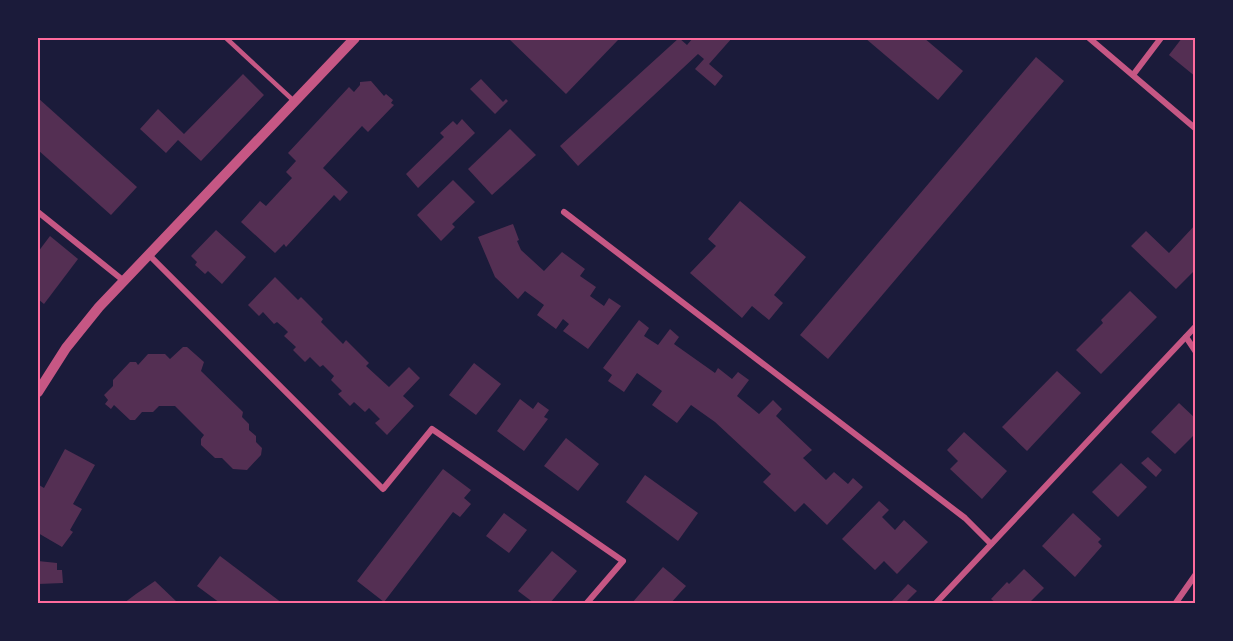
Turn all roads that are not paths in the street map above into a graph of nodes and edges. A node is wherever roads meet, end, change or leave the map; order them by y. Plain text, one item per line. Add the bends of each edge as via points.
1 (226, 38) edge
2 (355, 38) edge
3 (1089, 38) edge
4 (1161, 38) edge
5 (1133, 75) junction
6 (295, 102) junction
7 (1196, 129) edge
8 (38, 212) edge
9 (564, 212) dead end
10 (149, 255) junction
11 (124, 281) junction
12 (1196, 326) edge
13 (1186, 337) junction
14 (1196, 352) edge
15 (38, 392) edge
16 (991, 544) junction
17 (1196, 574) edge
18 (586, 603) edge
19 (935, 603) edge
20 (1175, 603) edge

1 - 6 lane
2 - 6 street
3 - 5 street
4 - 5 street
5 - 7 street
6 - 10 street
8 - 11 street
9 - 16 street via 965,518
10 - 11 street
10 - 18 street via 383,489 432,429 622,561
11 - 15 street via 66,348
12 - 13 street
13 - 14 street
13 - 16 street
16 - 19 street
17 - 20 street

